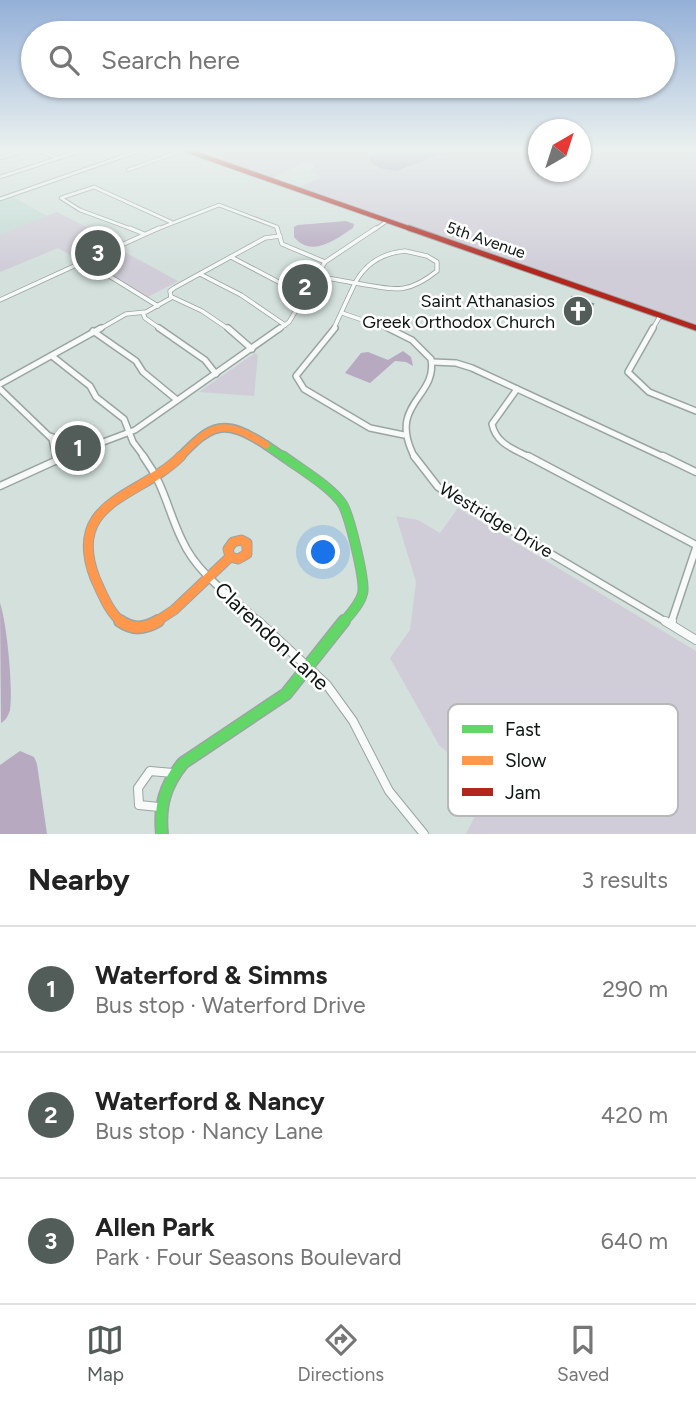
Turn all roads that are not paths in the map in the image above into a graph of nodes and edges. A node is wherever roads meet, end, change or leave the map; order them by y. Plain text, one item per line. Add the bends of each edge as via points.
1 (26, 190) edge
2 (85, 190) edge
3 (100, 190) edge
4 (299, 190) edge
5 (0, 199) edge
6 (387, 221) junction
7 (171, 222) junction
8 (144, 234) junction
9 (280, 236) junction
10 (230, 257) junction
11 (328, 260) junction
12 (85, 261) junction
13 (200, 274) junction
14 (316, 276) junction
15 (356, 281) junction
16 (307, 291) junction
17 (172, 297) junction
18 (0, 300) edge
19 (158, 306) junction
20 (143, 313) junction
21 (342, 313) junction
22 (660, 316) junction
23 (285, 325) junction
24 (696, 328) edge
25 (93, 331) junction
26 (252, 348) junction
27 (52, 356) junction
28 (433, 362) junction
29 (216, 373) junction
30 (0, 386) edge
31 (517, 388) junction
32 (177, 400) junction
33 (696, 411) edge
34 (130, 433) junction
35 (404, 435) junction
36 (50, 436) junction
37 (69, 456) junction
38 (57, 461) junction
39 (696, 472) edge
40 (157, 475) junction
41 (0, 478) edge
42 (8, 481) junction
43 (0, 486) edge
44 (696, 546) edge
45 (230, 557) dead end
46 (209, 576) junction
47 (671, 624) junction
48 (696, 640) edge
49 (308, 668) junction
50 (173, 773) junction
51 (159, 807) junction
52 (162, 834) edge
53 (424, 834) edge

1 - 5 street
2 - 8 street via 61,198 108,223 121,223
3 - 7 street
4 - 6 street, 5th Avenue
6 - 11 street
6 - 22 street, 5th Avenue
7 - 8 street
7 - 9 street via 222,205 277,228
8 - 12 street via 95,252
9 - 10 street via 268,237
9 - 11 street via 282,244
10 - 13 street
10 - 16 street via 290,288
11 - 14 street
12 - 18 street
12 - 19 street
13 - 17 street via 172,290
13 - 23 street
14 - 15 street
14 - 16 street
15 - 15 street via 411,288 437,271 438,265 412,251 396,250 363,271
15 - 21 street
16 - 23 street
17 - 19 street
17 - 26 street via 209,315
19 - 20 street
20 - 25 street via 129,313
20 - 29 street
21 - 28 street via 362,317 417,343
21 - 35 street via 334,331 300,367 296,380 370,428
22 - 24 street, 5th Avenue
22 - 33 street via 628,372 646,390
23 - 26 street
25 - 27 street
25 - 32 street via 136,361
26 - 29 street
27 - 30 street
27 - 34 street, Clarendon Lane via 124,419
28 - 31 street via 464,365
28 - 35 street via 432,375 411,404
29 - 32 street
30 - 36 street
31 - 39 street
31 - 44 street via 492,424 500,442
32 - 34 street
34 - 37 street
34 - 40 street, Clarendon Lane
35 - 47 street, Westridge Drive via 416,463 438,487
36 - 37 street via 64,440
36 - 38 street
37 - 38 street
38 - 42 street
40 - 46 street, Clarendon Lane via 182,541
40 - 46 street via 115,498 89,532 88,557 109,611 126,628 156,625
40 - 49 street via 180,461 205,433 232,427 336,495 345,511 363,591
41 - 42 street
42 - 43 street
44 - 47 street
45 - 46 street
46 - 49 street, Clarendon Lane
47 - 48 street, Westridge Drive
49 - 50 street via 274,705
49 - 53 street, Clarendon Lane via 342,703 389,791
50 - 51 street
50 - 51 street via 150,771 140,784 139,805
51 - 52 street

